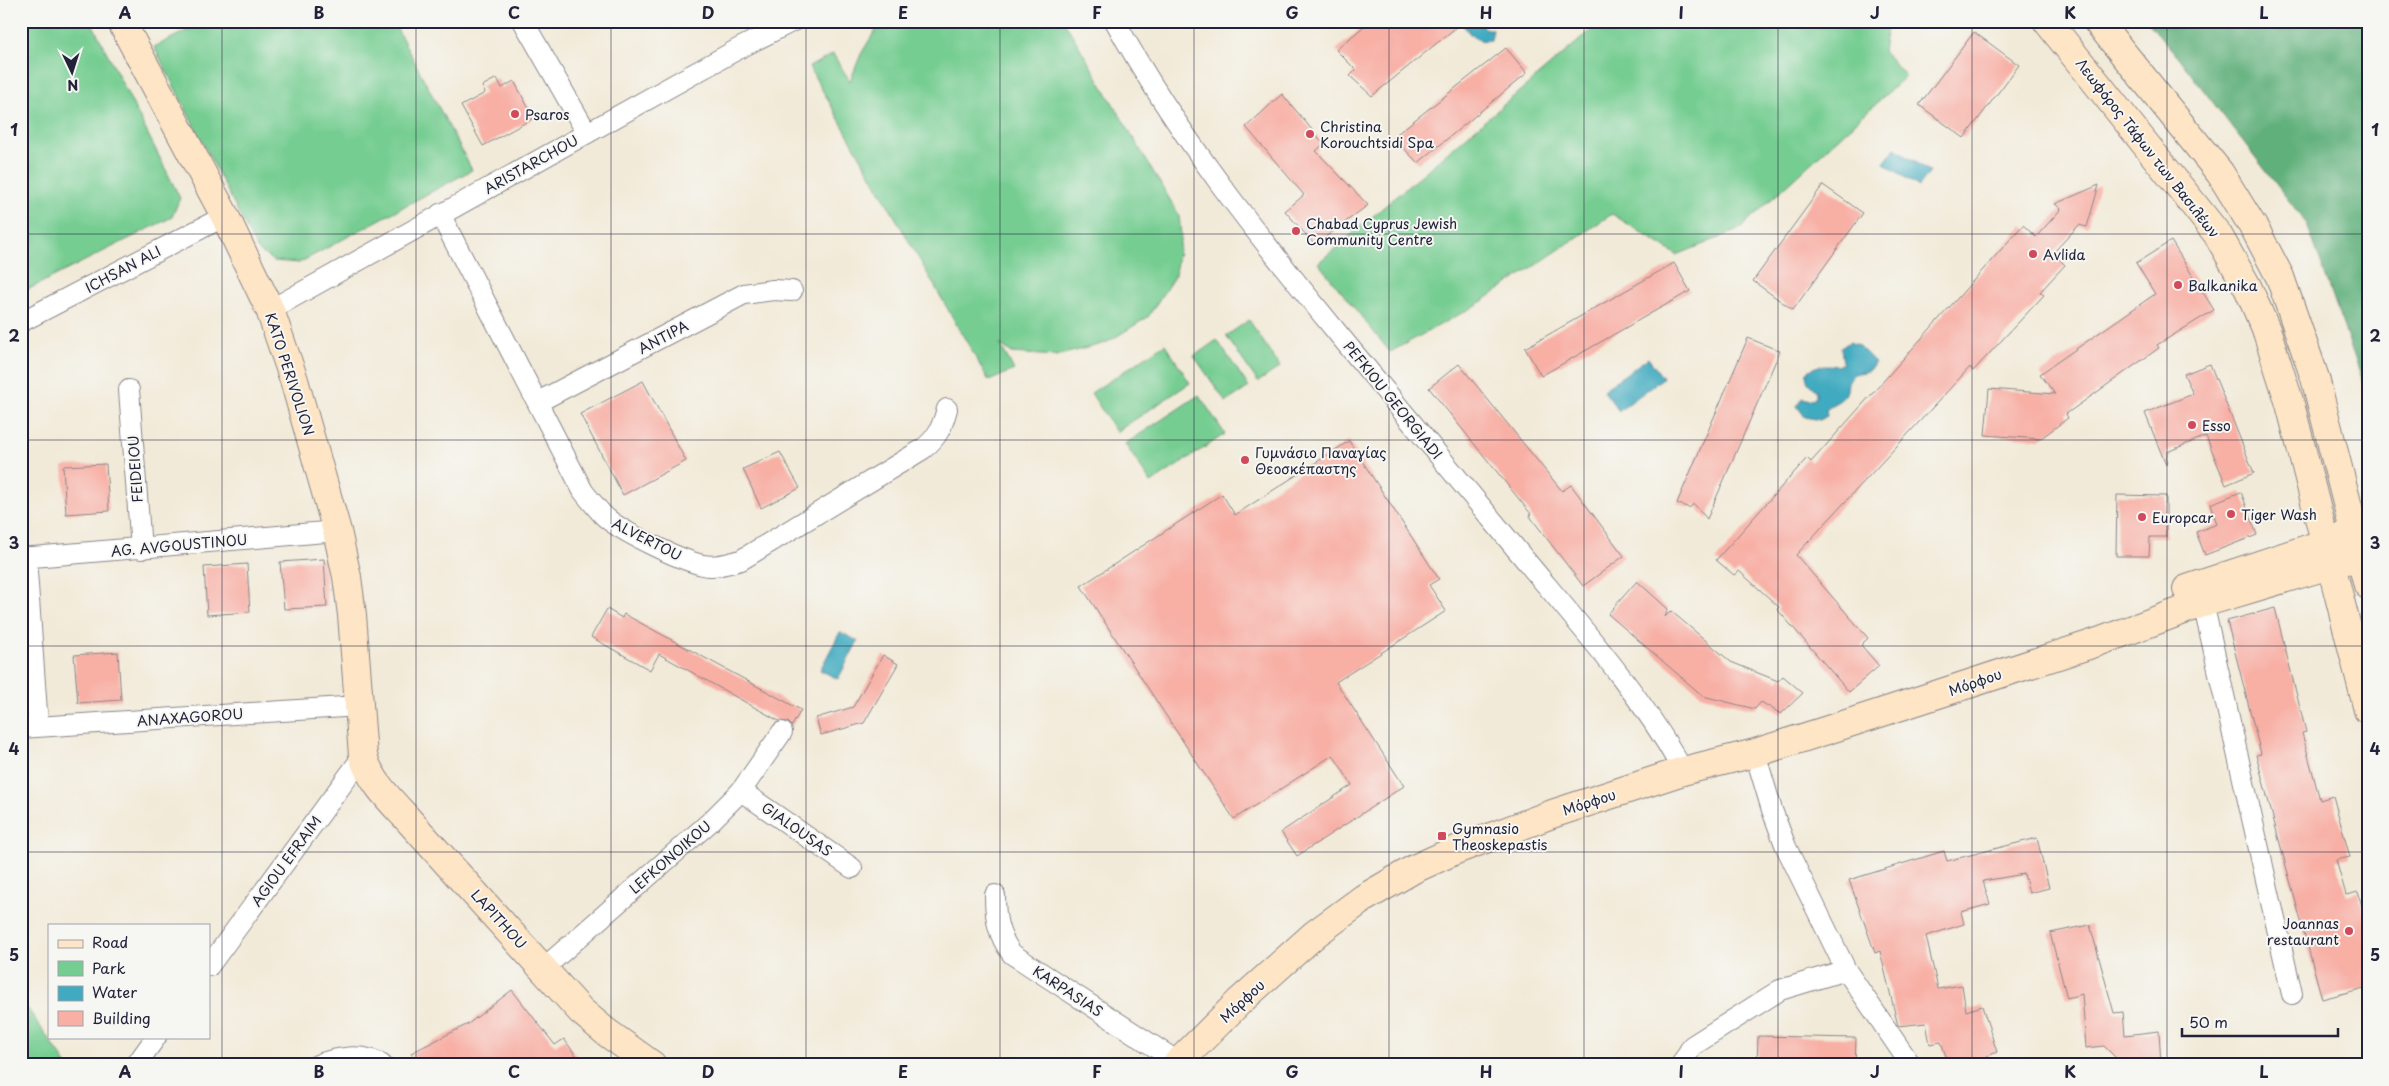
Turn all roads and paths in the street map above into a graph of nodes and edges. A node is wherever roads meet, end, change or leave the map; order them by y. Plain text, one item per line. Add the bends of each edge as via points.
1 (121, 21) edge
2 (523, 21) edge
3 (793, 21) edge
4 (1114, 21) edge
5 (2047, 21) edge
6 (2097, 21) edge
7 (587, 133) junction
8 (440, 214) junction
9 (224, 216) junction
10 (792, 291) dead end
11 (270, 310) junction
12 (21, 322) edge
13 (129, 390) dead end
14 (538, 402) junction
15 (947, 409) dead end
16 (337, 531) junction
17 (2357, 545) junction
18 (141, 549) junction
19 (2329, 553) junction
20 (24, 557) edge
21 (2368, 585) edge
22 (2203, 603) junction
23 (2033, 661) junction
24 (359, 706) junction
25 (2368, 710) edge
26 (30, 727) edge
27 (782, 732) dead end
28 (1755, 753) junction
29 (363, 756) junction
30 (1683, 771) junction
31 (742, 790) junction
32 (852, 868) dead end
33 (995, 895) dead end
34 (210, 965) edge
35 (544, 968) junction
36 (1846, 970) junction
37 (2292, 994) dead end
38 (155, 1038) edge
39 (1177, 1064) edge
40 (136, 1065) edge
41 (317, 1065) edge
42 (382, 1065) edge
43 (652, 1065) edge
44 (1681, 1065) edge
45 (1911, 1065) edge

1 - 9 street, KATO PERIVOLION
2 - 7 street
3 - 7 street, ARISTARCHOU
4 - 30 street, PEFKIOU GEORGIADI via 1181,131 1225,192 1584,631 1665,739
5 - 19 street, Λεωφόρος Τάφων των Βασιλέων via 2218,235 2248,288 2267,332 2290,404
6 - 17 street via 2220,173 2258,233 2280,276 2315,378
7 - 8 street, ARISTARCHOU
8 - 11 street, ARISTARCHOU
8 - 14 street, ALVERTOU
9 - 11 street, KATO PERIVOLION
9 - 12 street, ICHSAN ALI
10 - 14 street, ANTIPA via 744,294
11 - 16 street, KATO PERIVOLION via 294,380
13 - 18 street, FEIDEIOU
14 - 15 street, ALVERTOU via 583,491 604,516 674,555 704,566 740,560 923,449 941,431
16 - 18 street, AG. AVGOUSTINOU
16 - 24 street, KATO PERIVOLION via 352,615
17 - 19 street, Μόρφου
17 - 21 street
18 - 20 street, AG. AVGOUSTINOU
19 - 22 street, Μόρφου
19 - 23 street, Μόρφου via 2186,589 2097,624
19 - 25 street, Λεωφόρος Τάφων των Βασιλέων
20 - 26 street
22 - 23 street, Μόρφου via 2098,642
22 - 37 street
23 - 28 street, Μόρφου
24 - 26 street, ANAXAGOROU
24 - 29 street, KATO PERIVOLION
27 - 31 street, LEFKONOIKOU
28 - 30 street, Μόρφου
28 - 36 street via 1786,846
29 - 34 street, AGIOU EFRAIM
29 - 35 street, LAPITHOU via 371,774 396,807
30 - 39 street, Μόρφου via 1456,850 1364,898 1315,934 1239,1002
31 - 32 street, GIALOUSAS
31 - 35 street, LEFKONOIKOU
33 - 39 street, KARPASIAS via 995,919 1002,940 1012,954
35 - 43 street, LAPITHOU via 594,1022
36 - 44 street via 1780,990 1692,1046
36 - 45 street
38 - 40 street
41 - 42 street via 330,1060 360,1057

